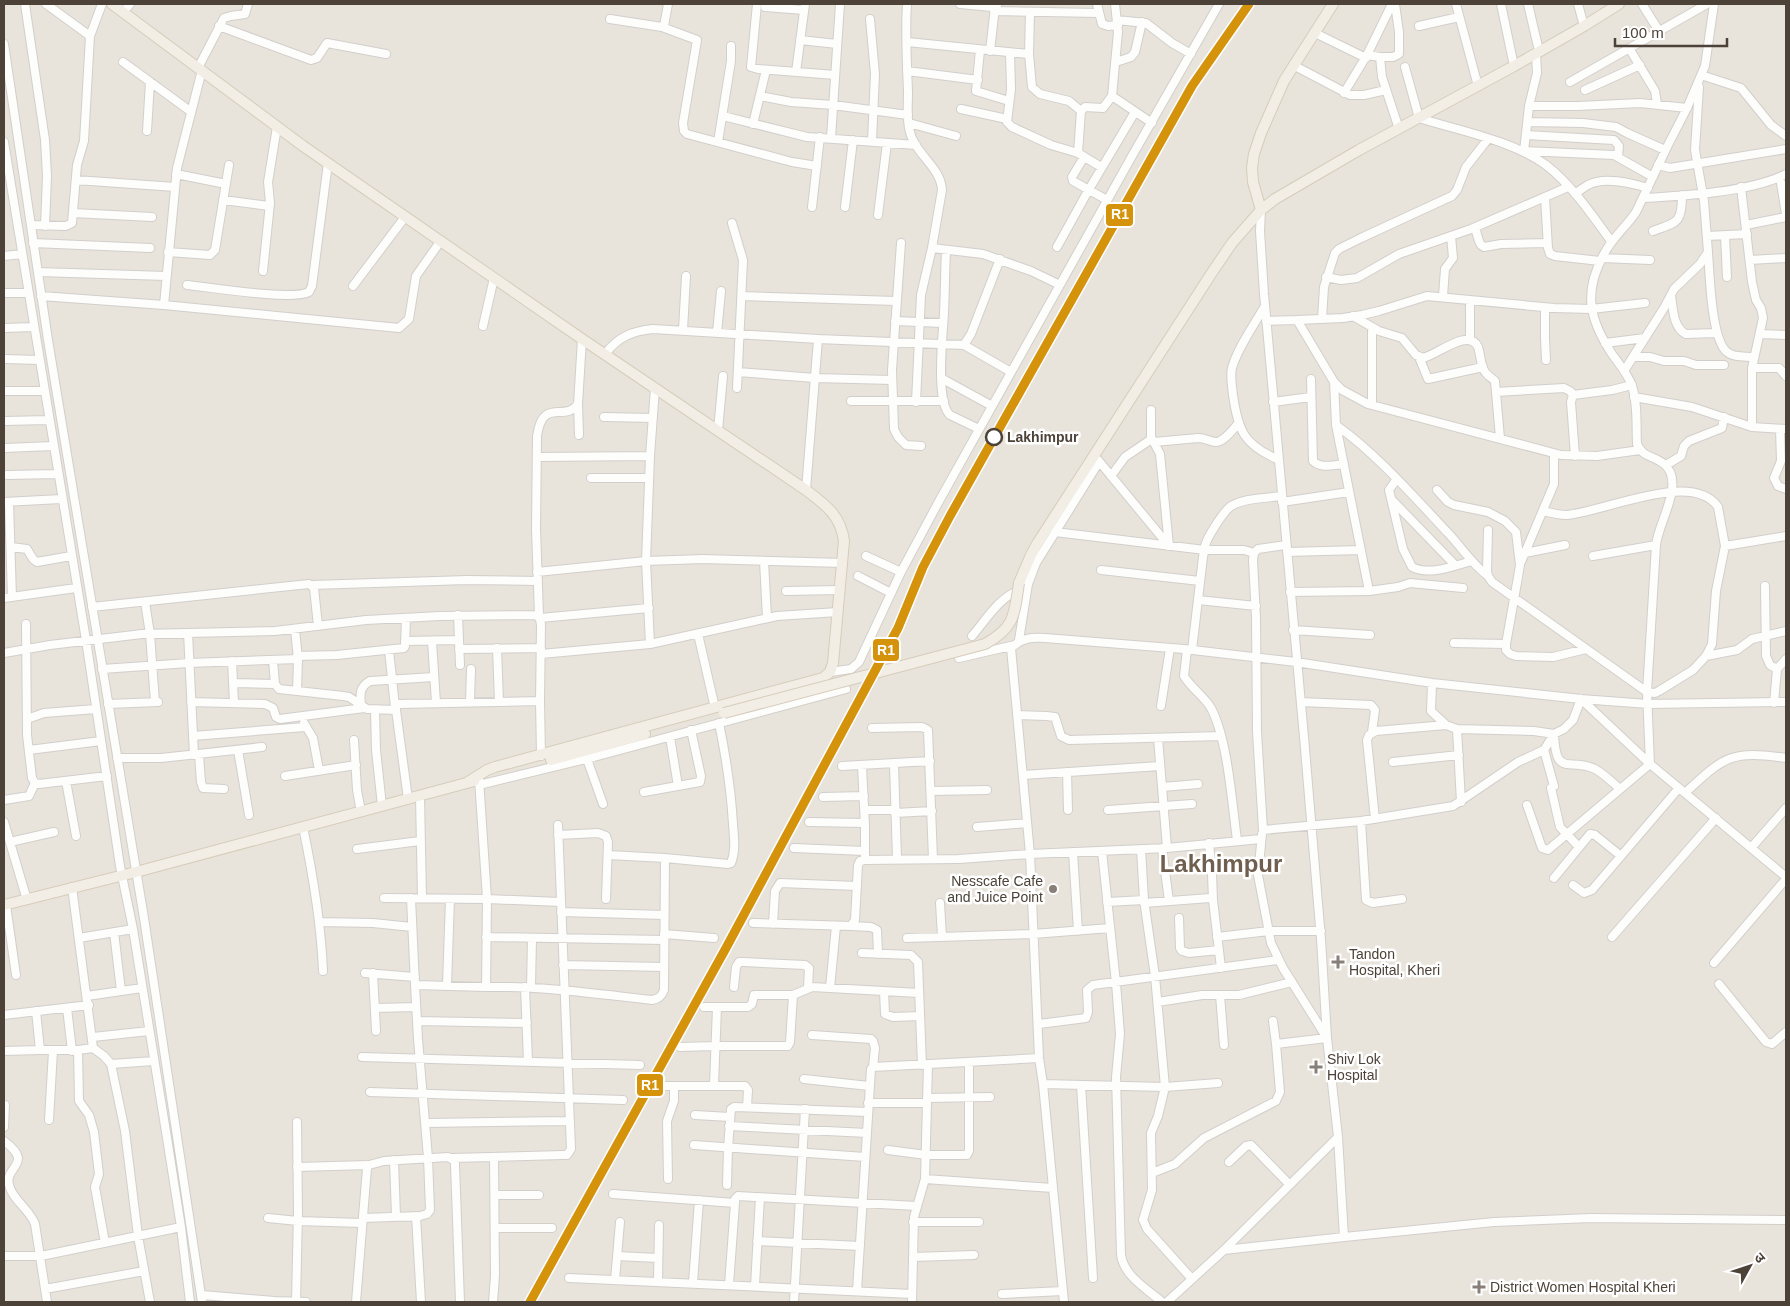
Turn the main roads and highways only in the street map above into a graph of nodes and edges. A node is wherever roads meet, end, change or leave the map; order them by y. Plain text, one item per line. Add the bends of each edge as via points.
1 (112, 4) edge
2 (1333, 4) edge
3 (1619, 4) edge
4 (127, 8) edge
5 (1261, 210) junction
6 (478, 781) junction
7 (5, 905) edge

1 - 4 main road
2 - 5 main road via 1293,65 1272,105 1254,154 1253,182
3 - 5 main road via 1298,185
4 - 6 main road via 277,127 440,242 806,490 830,510 843,529 834,656 830,672 823,678 487,770
5 - 6 main road, bridge via 1210,274 1097,459 1037,544 1010,625 997,637 985,644
6 - 7 main road

